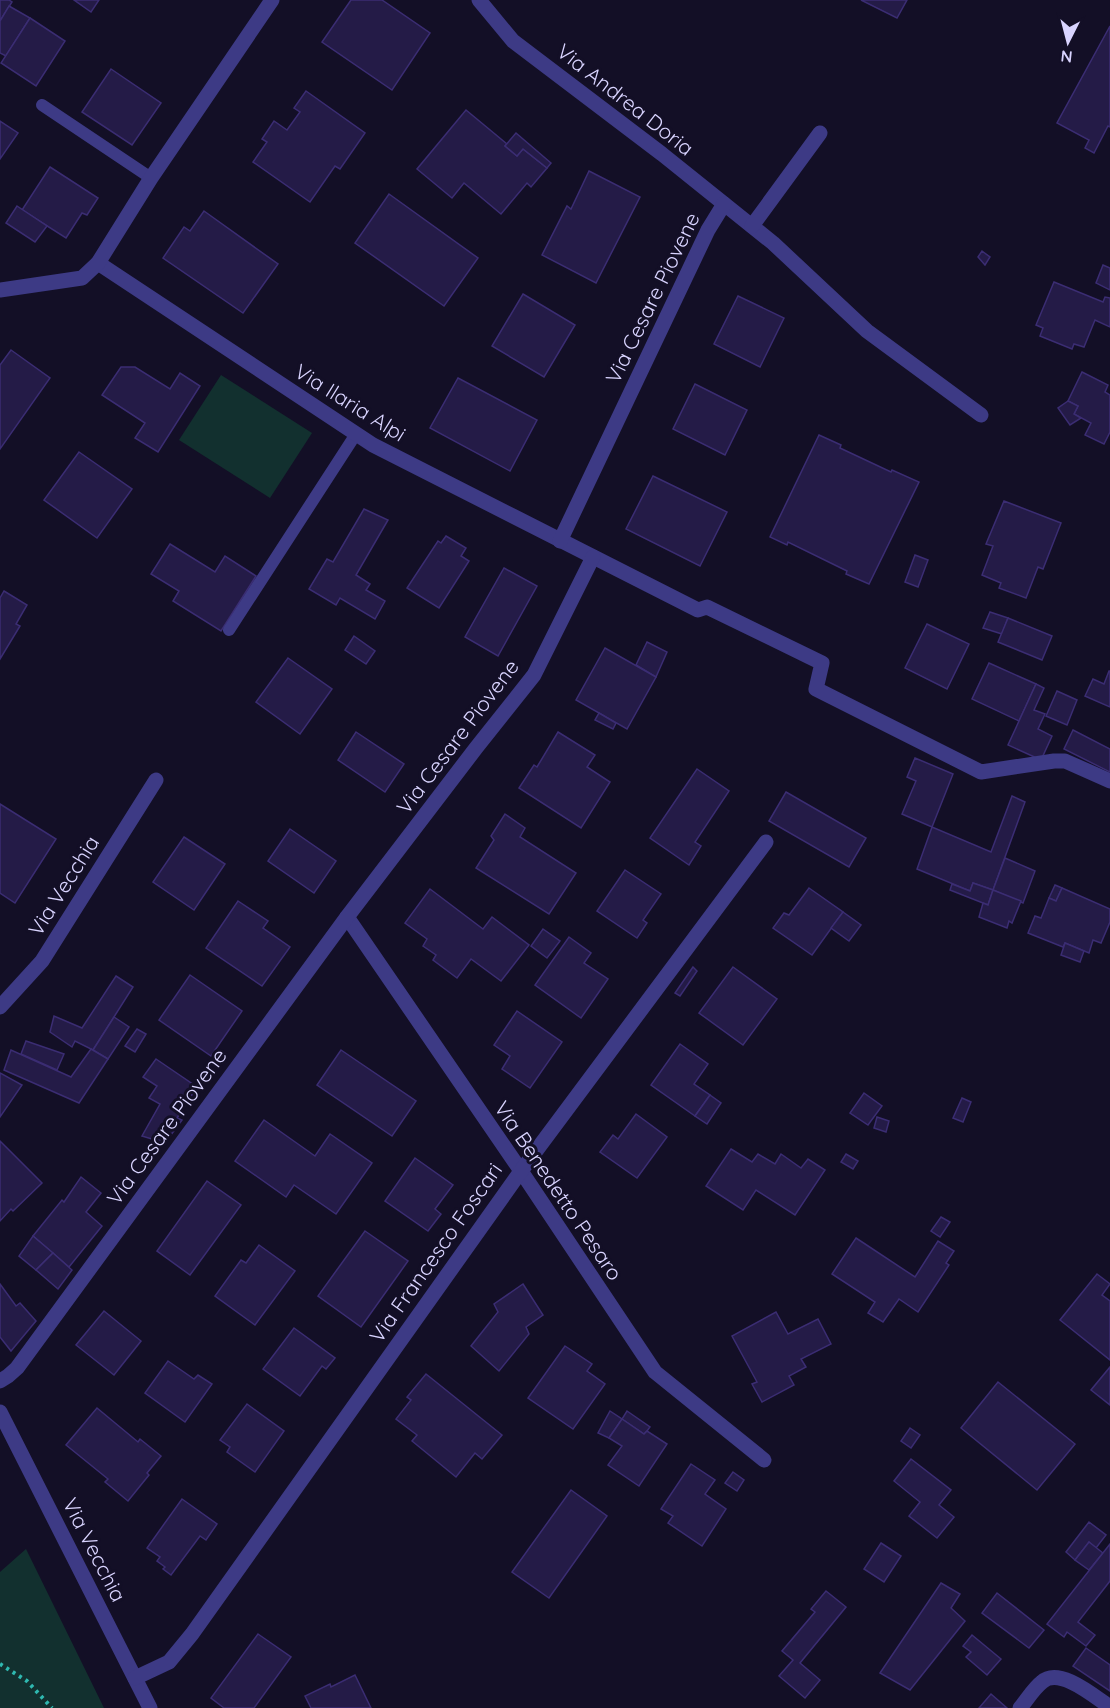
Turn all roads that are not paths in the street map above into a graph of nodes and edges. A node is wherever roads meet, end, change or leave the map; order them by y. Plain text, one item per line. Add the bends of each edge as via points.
1 (272, 0) edge
2 (479, 0) edge
3 (42, 105) dead end
4 (820, 133) dead end
5 (151, 178) junction
6 (724, 204) junction
7 (752, 226) junction
8 (98, 263) junction
9 (0, 290) edge
10 (981, 415) dead end
11 (356, 434) junction
12 (560, 541) junction
13 (593, 557) junction
14 (229, 630) dead end
15 (156, 780) dead end
16 (1110, 781) edge
17 (766, 842) dead end
18 (347, 917) junction
19 (0, 1008) edge
20 (520, 1171) junction
21 (0, 1381) edge
22 (0, 1412) edge
23 (764, 1460) dead end
24 (135, 1678) junction
25 (1110, 1707) edge
26 (150, 1708) edge
27 (1020, 1708) edge

1 - 5 street
2 - 6 street, Via Andrea Doria via 513,41
3 - 5 lane
4 - 7 street
5 - 8 street
6 - 7 street, Via Andrea Doria
6 - 12 street, Via Cesare Piovene via 708,230
7 - 10 street, Via Andrea Doria via 867,331
8 - 9 street via 82,278
8 - 11 street, Via Ilaria Alpi
11 - 12 street, Via Ilaria Alpi
11 - 14 lane
12 - 13 street, Via Ilaria Alpi
13 - 16 street via 698,610 707,607 822,663 816,689 981,772 1065,761
13 - 18 street, Via Cesare Piovene via 534,675
15 - 19 street, Via Vecchia via 42,961
17 - 20 street, Via Francesco Foscari
18 - 20 street, Via Benedetto Pesaro
18 - 21 street, Via Cesare Piovene via 17,1368
20 - 23 street, Via Benedetto Pesaro via 655,1372
20 - 24 street, Via Francesco Foscari via 192,1634 169,1662
22 - 24 street, Via Vecchia
24 - 26 street, Via Vecchia
25 - 27 street via 1070,1681 1057,1678 1043,1680

